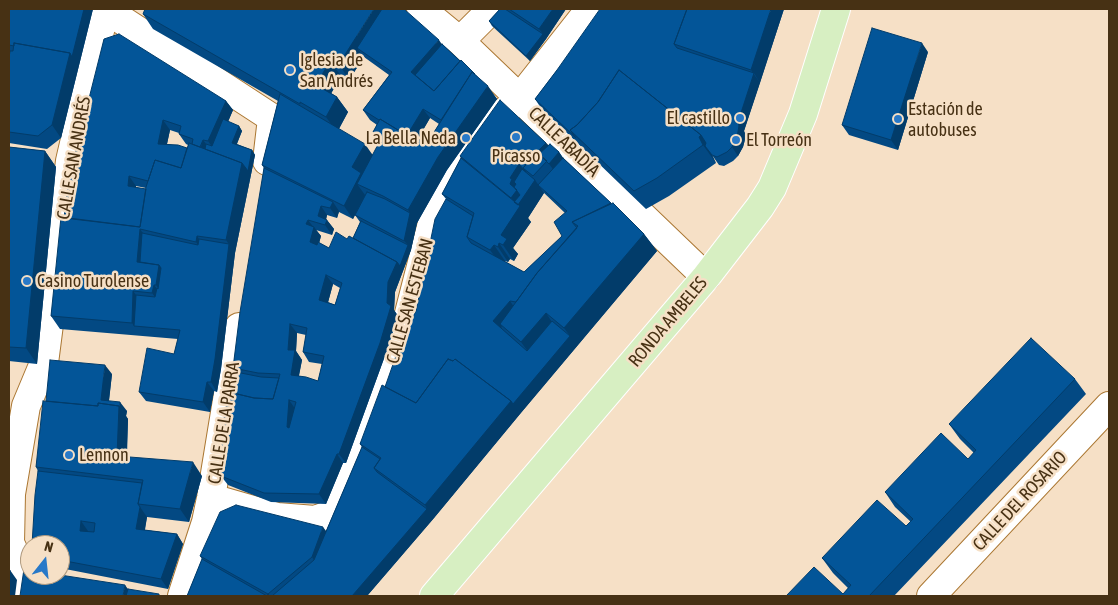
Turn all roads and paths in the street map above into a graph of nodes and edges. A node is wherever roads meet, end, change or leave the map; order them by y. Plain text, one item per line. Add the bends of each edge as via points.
1 (105, 9) edge
2 (421, 9) edge
3 (492, 9) edge
4 (590, 9) edge
5 (836, 9) edge
6 (460, 41) junction
7 (519, 99) junction
8 (262, 190) edge
9 (706, 277) junction
10 (243, 305) edge
11 (1109, 406) edge
12 (211, 498) junction
13 (9, 543) edge
14 (20, 570) edge
15 (169, 596) edge
16 (434, 596) edge
17 (930, 596) edge

1 - 8 street via 272,118
1 - 13 street, CALLE SAN ANDRÉS via 57,160 44,363 26,406 11,494
2 - 6 street, CALLE ABADÍA
3 - 6 street
4 - 7 street, CALLE SAN ESTEBAN
5 - 9 main road, RONDA AMBELES via 803,114 772,188
6 - 7 street, CALLE ABADÍA
7 - 9 street, CALLE ABADÍA
7 - 12 street, CALLE SAN ESTEBAN via 504,112 451,186 432,223 406,329 336,512 315,520 277,517
9 - 16 main road, RONDA AMBELES
10 - 12 street, CALLE DE LA PARRA
11 - 17 street, CALLE DEL ROSARIO
12 - 15 street, CALLE DE LA PARRA via 206,522
13 - 14 street

